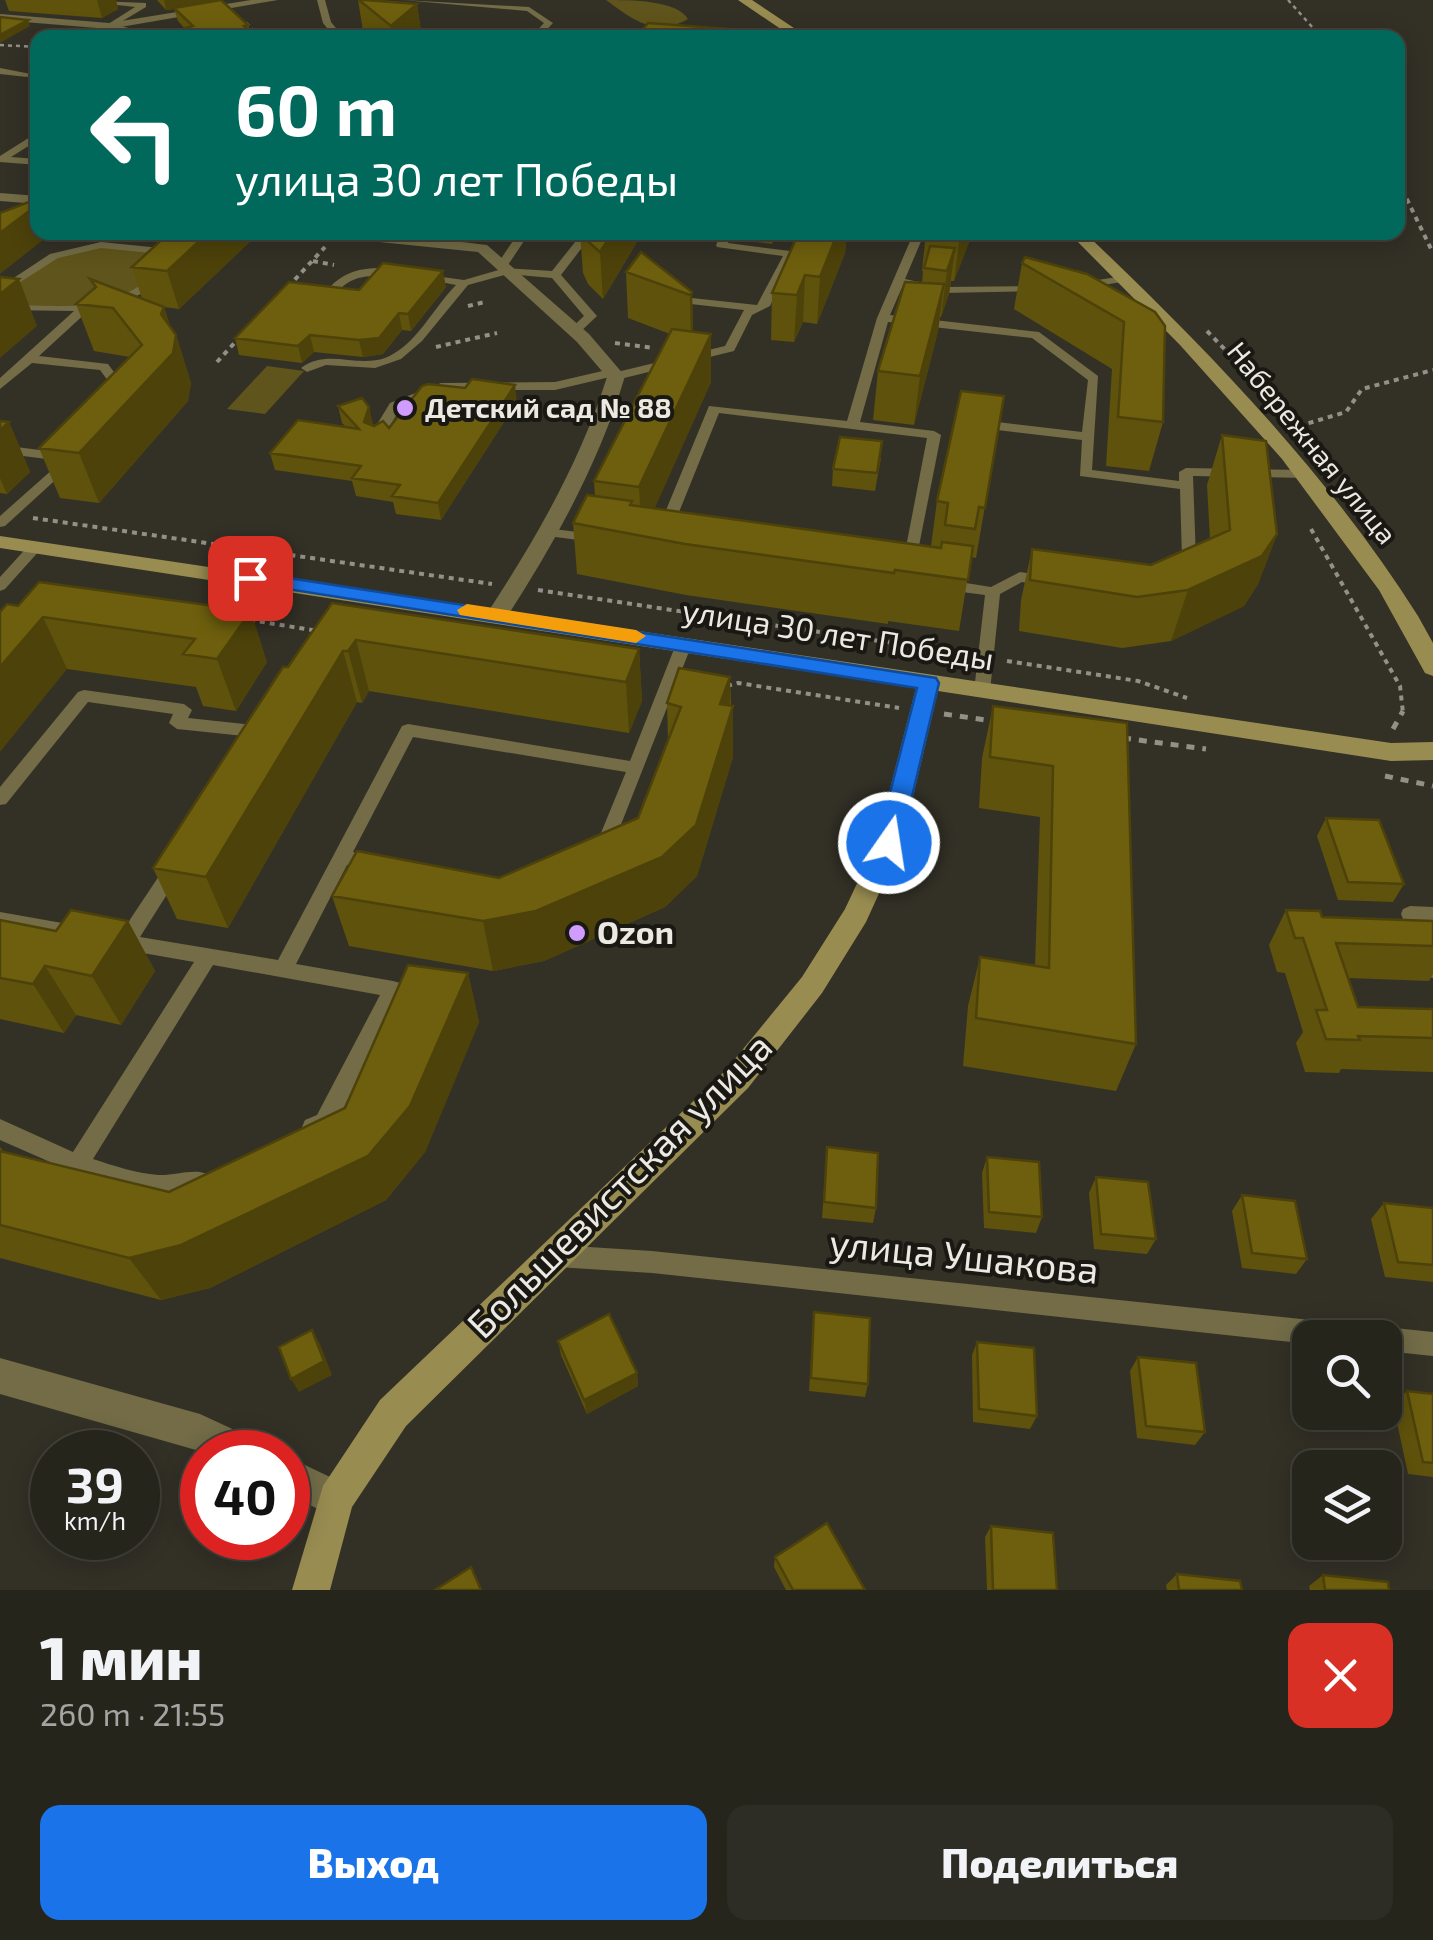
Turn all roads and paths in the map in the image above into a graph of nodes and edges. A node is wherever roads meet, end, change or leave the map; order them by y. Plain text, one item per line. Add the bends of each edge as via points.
1 (78, 0) edge
2 (272, 0) edge
3 (321, 0) edge
4 (406, 0) edge
5 (744, 0) edge
6 (1288, 0) edge
7 (416, 1) edge
8 (0, 17) edge
9 (246, 23) edge
10 (109, 26) junction
11 (128, 30) edge
12 (253, 30) edge
13 (334, 30) edge
14 (409, 30) edge
15 (542, 30) edge
16 (791, 30) edge
17 (1314, 30) edge
18 (0, 45) edge
19 (30, 47) edge
20 (0, 71) edge
21 (27, 74) dead end
22 (30, 140) edge
23 (1, 159) edge
24 (30, 161) edge
25 (1405, 195) edge
26 (0, 197) edge
27 (30, 200) edge
28 (30, 203) edge
29 (15, 213) edge
30 (331, 240) edge
31 (413, 240) edge
32 (518, 240) edge
33 (583, 240) edge
34 (724, 240) edge
35 (917, 240) edge
36 (1084, 240) edge
37 (1433, 253) edge
38 (175, 264) edge
39 (505, 268) junction
40 (164, 274) edge
41 (555, 275) junction
42 (1124, 279) junction
43 (899, 281) junction
44 (464, 283) junction
45 (285, 290) edge
46 (0, 292) edge
47 (357, 299) edge
48 (673, 299) edge
49 (84, 308) junction
50 (758, 308) junction
51 (2, 309) edge
52 (884, 318) junction
53 (248, 328) edge
54 (497, 332) dead end
55 (578, 334) junction
56 (654, 348) dead end
57 (399, 356) junction
58 (29, 358) junction
59 (217, 362) dead end
60 (307, 368) dead end
61 (1433, 370) edge
62 (613, 375) junction
63 (0, 385) edge
64 (116, 416) edge
65 (990, 424) edge
66 (852, 426) junction
67 (1299, 426) dead end
68 (376, 436) edge
69 (1088, 437) junction
70 (0, 449) edge
71 (1307, 474) junction
72 (1186, 486) junction
73 (4, 519) edge
74 (1312, 529) dead end
75 (544, 532) junction
76 (0, 542) edge
77 (620, 542) edge
78 (36, 548) junction
79 (677, 549) edge
80 (1172, 568) edge
81 (888, 577) edge
82 (907, 580) junction
83 (1070, 584) edge
84 (0, 586) edge
85 (516, 587) junction
86 (993, 592) junction
87 (357, 594) junction
88 (497, 615) junction
89 (235, 618) edge
90 (331, 633) joint
91 (684, 644) junction
92 (986, 657) junction
93 (1433, 668) edge
94 (1138, 681) dead end
95 (929, 683) junction
96 (721, 688) edge
97 (982, 691) junction
98 (1405, 707) dead end
99 (920, 711) junction
100 (276, 716) edge
101 (997, 722) edge
102 (265, 733) junction
103 (1112, 737) edge
104 (254, 749) edge
105 (1208, 749) dead end
106 (1432, 754) edge
107 (636, 768) junction
108 (1378, 775) dead end
109 (1433, 786) edge
110 (0, 799) edge
111 (190, 845) edge
112 (587, 856) edge
113 (342, 857) junction
114 (397, 868) edge
115 (1433, 915) edge
116 (0, 920) edge
117 (126, 942) junction
118 (208, 956) junction
119 (283, 969) junction
120 (1433, 970) edge
121 (0, 1129) edge
122 (289, 1138) edge
123 (76, 1166) junction
124 (218, 1172) edge
125 (552, 1256) junction
126 (1292, 1330) edge
127 (1402, 1341) edge
128 (1433, 1344) edge
129 (0, 1376) edge
130 (193, 1430) edge
131 (310, 1486) edge
132 (336, 1499) junction
133 (311, 1590) edge

1 - 10 lane via 143,5
2 - 10 street
3 - 13 lane
4 - 7 lane
5 - 16 street
6 - 17 path
7 - 14 lane via 398,25
7 - 15 lane via 529,9 549,22
8 - 10 street
9 - 12 path
10 - 11 lane
18 - 19 path
20 - 21 lane
22 - 23 lane
23 - 24 lane
25 - 37 path
26 - 27 street
28 - 29 lane
30 - 45 path
31 - 39 street via 482,248
32 - 39 lane
33 - 41 lane
34 - 50 lane via 721,245 790,254
35 - 43 lane
36 - 42 street, Набережная улица
38 - 46 lane via 187,254 101,245 54,256
39 - 41 lane
39 - 44 lane
39 - 55 street
40 - 49 lane via 141,294
41 - 55 lane via 590,316
42 - 43 lane via 978,290
42 - 71 street, Набережная улица via 1210,362
43 - 52 lane
44 - 47 lane via 356,272 335,288
44 - 57 lane
48 - 50 lane
49 - 51 lane
49 - 58 lane
50 - 62 lane via 747,312 730,348
52 - 66 lane
52 - 69 lane via 1035,335 1094,379
53 - 59 path
54 - 57 path
55 - 56 path
55 - 62 street
57 - 60 lane via 380,364 320,359
58 - 63 lane
58 - 64 lane via 104,367 130,402
61 - 67 path via 1362,389 1346,412
62 - 68 lane via 555,386 445,386 395,406
62 - 75 street via 606,414
65 - 69 lane
66 - 79 lane via 714,410 658,546
66 - 82 lane via 934,435
69 - 72 lane via 1085,474
70 - 73 lane via 73,458
71 - 72 lane via 1186,472
71 - 93 street, Набережная улица via 1415,622
72 - 80 lane via 1189,560
73 - 85 path
74 - 98 path via 1400,686
75 - 77 lane
75 - 85 street
76 - 78 street, улица 30 лет Победы
78 - 84 lane
78 - 87 street, улица 30 лет Победы
81 - 82 lane
82 - 86 lane
83 - 86 lane via 1020,577
85 - 88 street
85 - 92 path
86 - 92 lane
87 - 88 street, улица 30 лет Победы
87 - 90 lane
88 - 91 street, улица 30 лет Победы
89 - 90 path
91 - 95 street, улица 30 лет Победы
91 - 107 lane
92 - 94 path
92 - 97 lane
95 - 97 street, улица 30 лет Победы
95 - 99 street, Большевистская улица
96 - 99 path via 738,682
97 - 106 street, улица 30 лет Победы
99 - 101 path
99 - 125 street, Большевистская улица via 889,843 812,985 737,1078
100 - 102 lane
102 - 104 lane
102 - 110 lane via 177,723 184,710 84,696
103 - 105 path
107 - 112 lane via 603,850
107 - 113 lane via 408,730
108 - 109 path
111 - 117 lane
113 - 114 lane
113 - 119 lane
115 - 120 lane via 1410,914
116 - 117 lane
117 - 118 lane
118 - 119 lane
118 - 123 lane
119 - 122 lane via 393,989 325,1122
121 - 123 lane
123 - 124 lane via 182,1189
125 - 126 lane, улица Ушакова
125 - 132 street, Большевистская улица via 393,1413
127 - 128 lane
129 - 130 street
131 - 132 street
132 - 133 street, Большевистская улица

